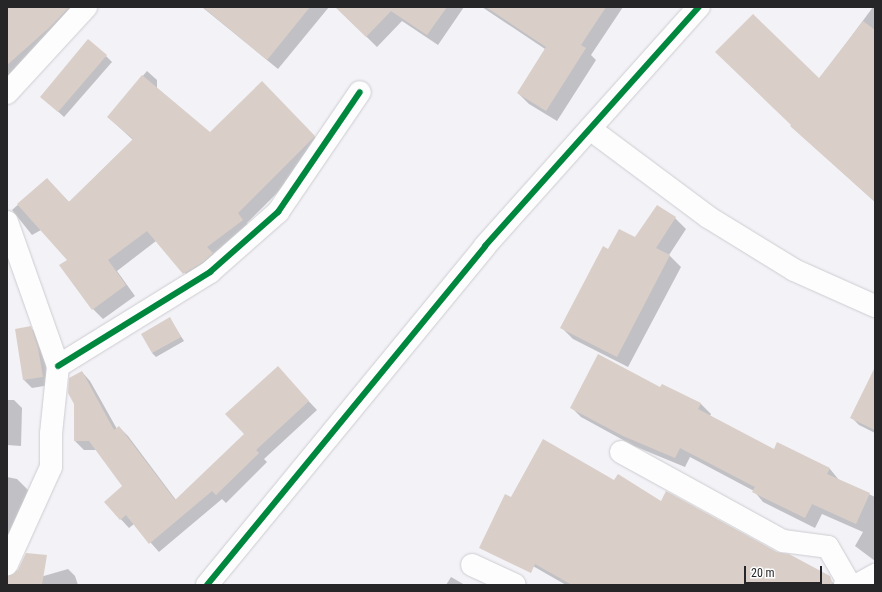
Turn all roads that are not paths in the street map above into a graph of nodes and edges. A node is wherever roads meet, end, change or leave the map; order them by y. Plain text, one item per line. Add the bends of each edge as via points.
1 (86, 7) edge
2 (699, 7) edge
3 (7, 92) edge
4 (360, 92) dead end
5 (590, 129) junction
6 (7, 222) edge
7 (14, 270) edge
8 (874, 302) edge
9 (58, 366) junction
10 (621, 452) dead end
11 (7, 564) edge
12 (472, 565) dead end
13 (875, 575) edge
14 (207, 585) edge
15 (515, 585) edge
16 (845, 585) edge
17 (857, 585) edge

1 - 3 street
2 - 5 street
4 - 9 street via 278,212 210,272
5 - 8 street via 708,217 794,270
5 - 14 street via 486,246
6 - 7 street
7 - 9 street
9 - 11 street via 51,434 51,467
10 - 16 street via 783,541 828,547 848,581
12 - 15 street
13 - 17 street

